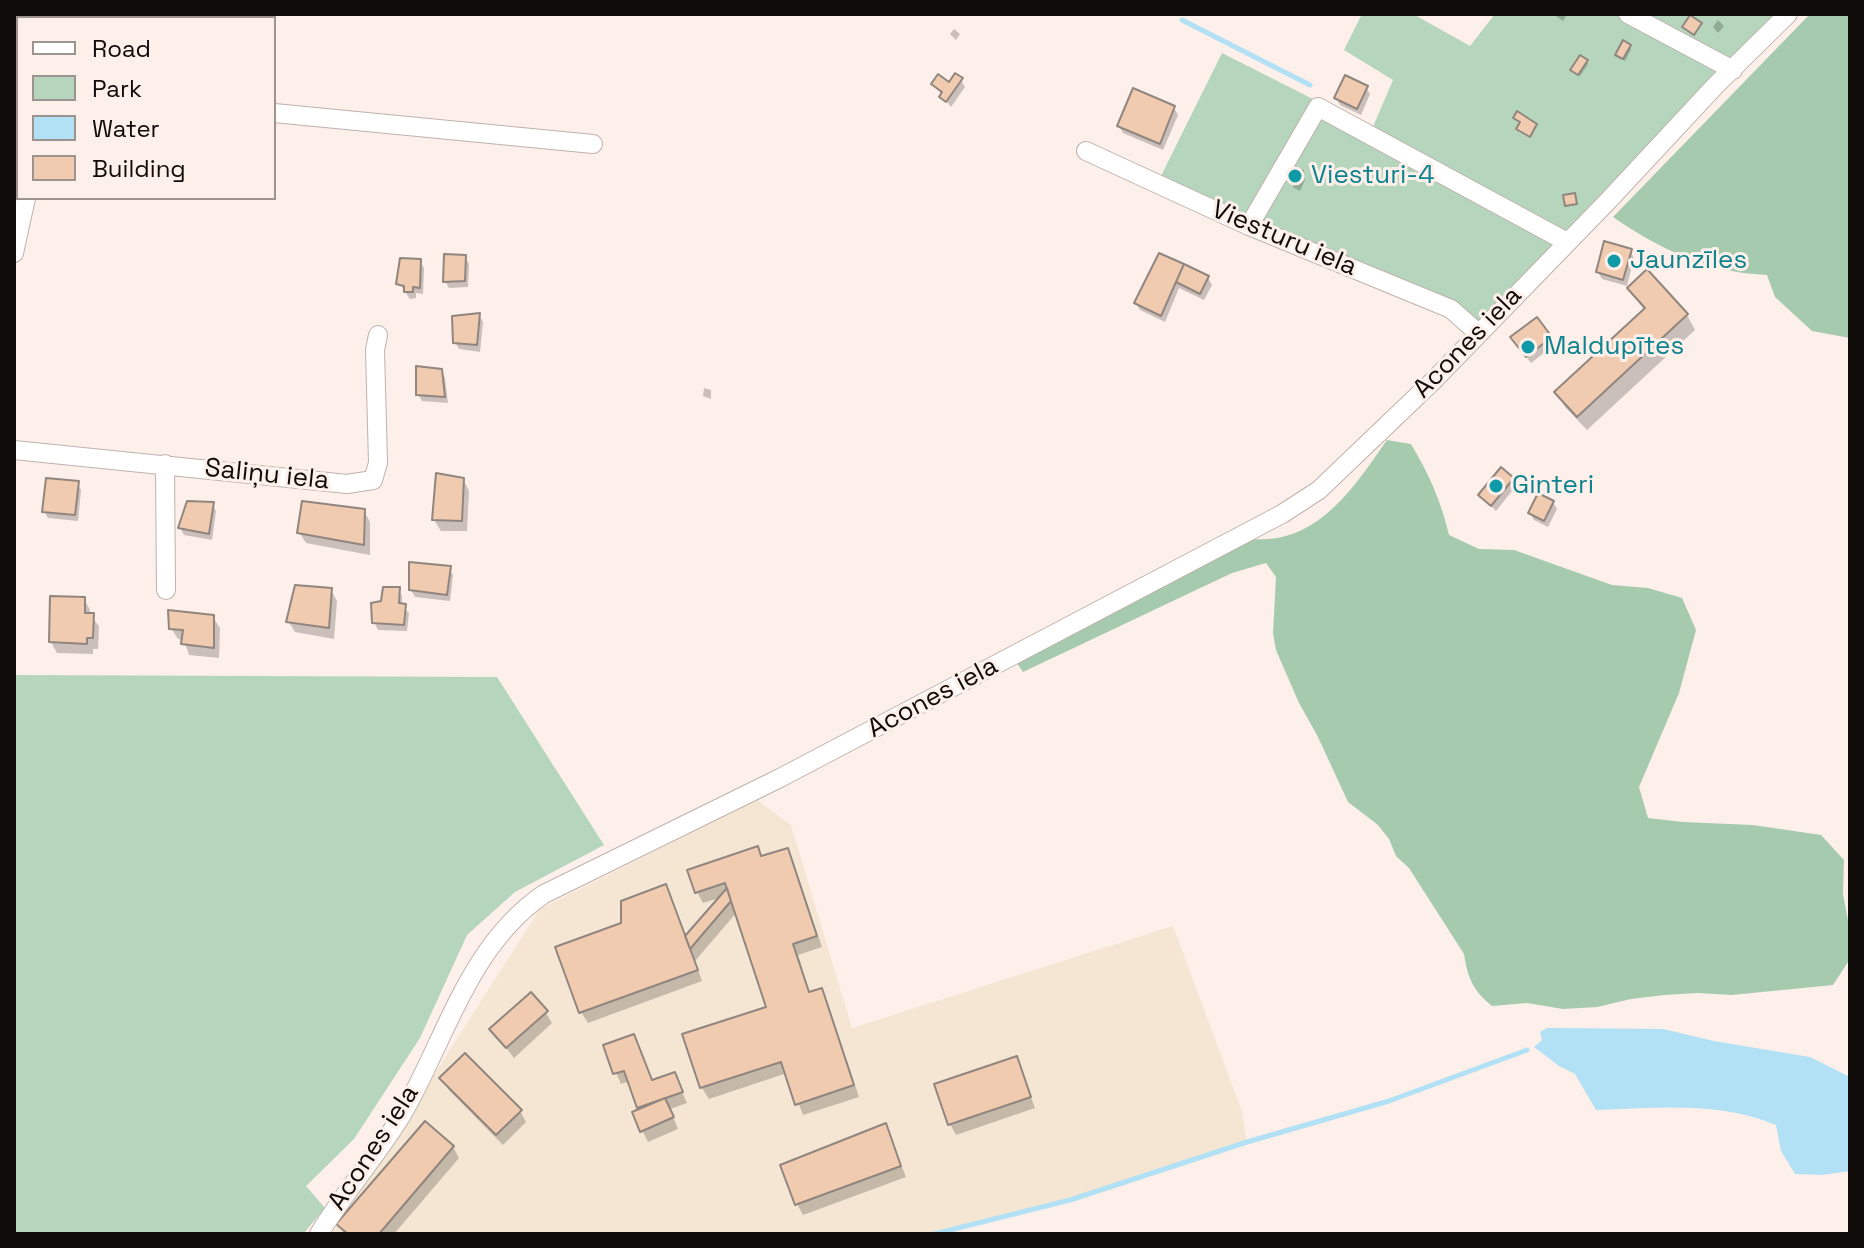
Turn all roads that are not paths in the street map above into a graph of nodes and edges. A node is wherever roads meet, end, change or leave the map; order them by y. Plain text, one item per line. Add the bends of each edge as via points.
1 (1628, 14) edge
2 (1788, 14) edge
3 (1733, 70) junction
4 (276, 113) edge
5 (593, 144) dead end
6 (1086, 151) dead end
7 (26, 200) edge
8 (1249, 226) junction
9 (1567, 242) junction
10 (14, 253) edge
11 (1478, 333) junction
12 (378, 335) dead end
13 (14, 450) edge
14 (165, 464) junction
15 (166, 590) dead end
16 (319, 1234) edge

1 - 3 street
2 - 3 street, Acones iela
3 - 9 street, Acones iela
4 - 5 street
6 - 8 street, Viesturu iela
7 - 10 street
8 - 9 street via 1318,107
8 - 11 street, Viesturu iela via 1451,309
9 - 11 street, Acones iela
11 - 16 street, Acones iela via 1319,490 1282,514 529,904 465,985 402,1114
12 - 14 street, Saliņu iela via 378,463 373,480 347,484
13 - 14 street, Saliņu iela
14 - 15 street

